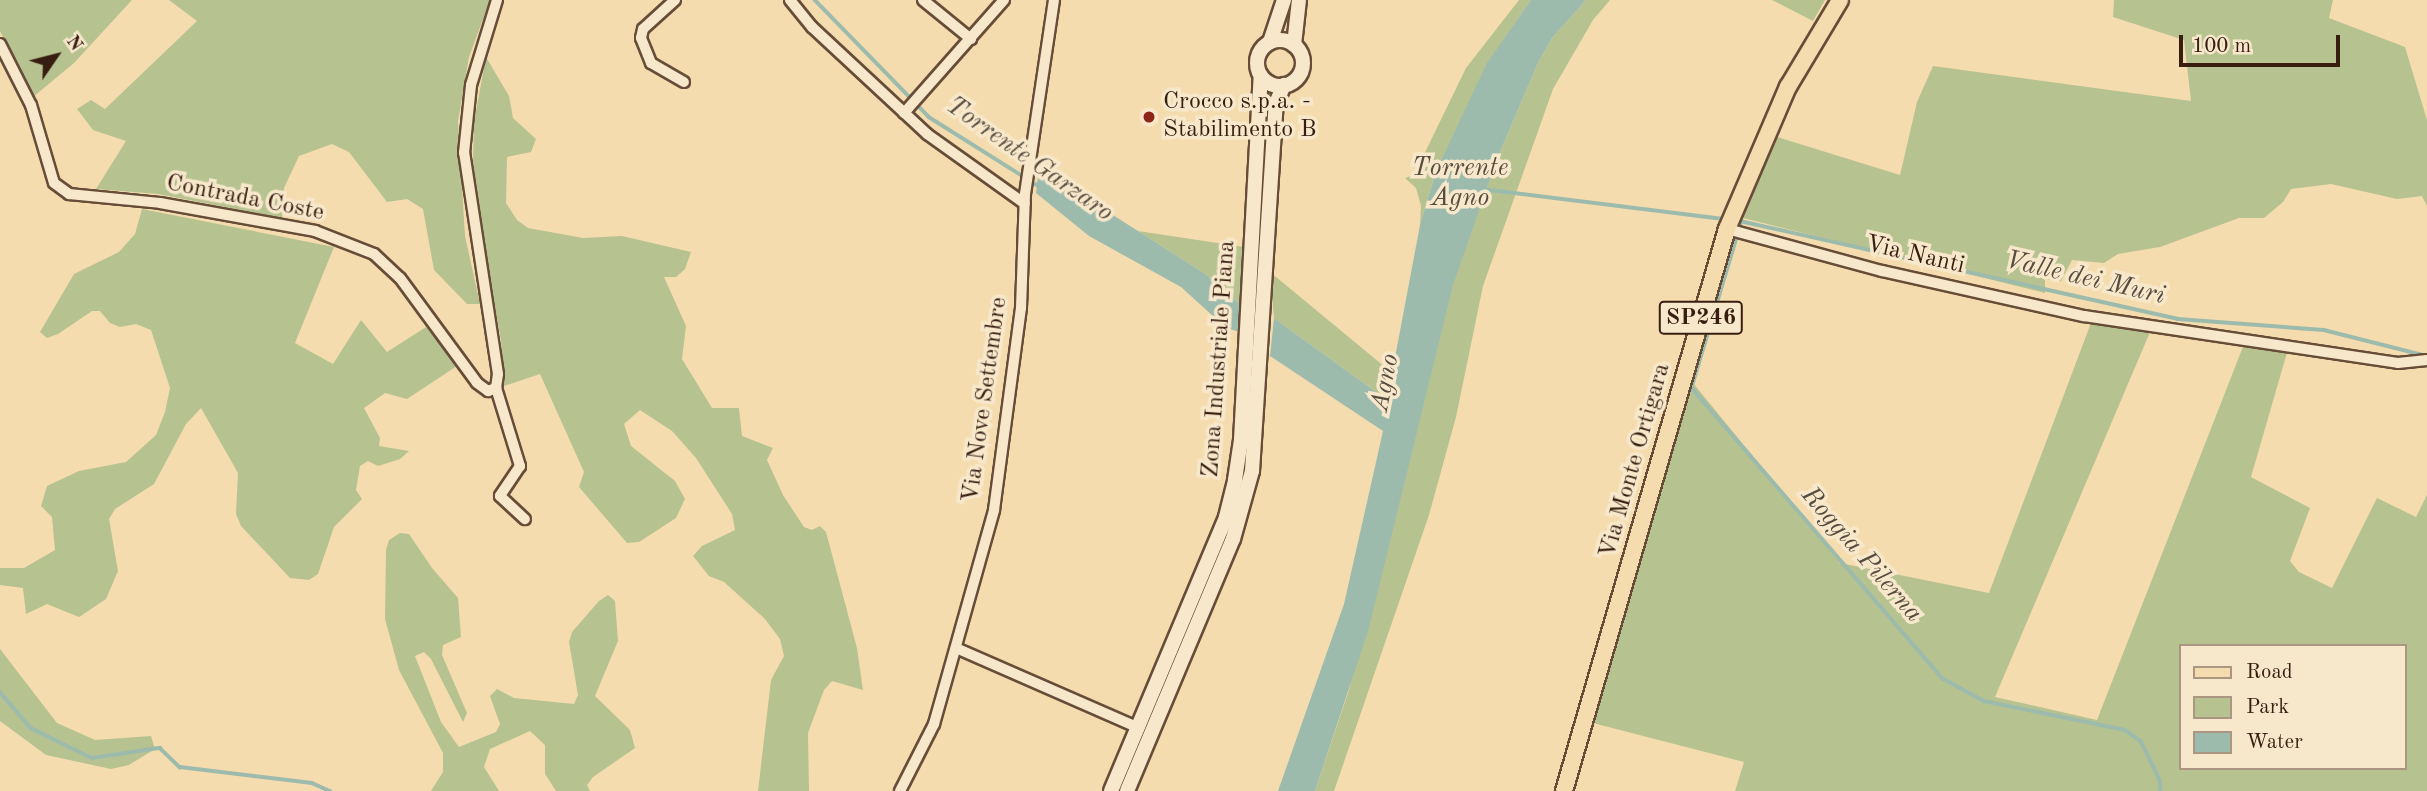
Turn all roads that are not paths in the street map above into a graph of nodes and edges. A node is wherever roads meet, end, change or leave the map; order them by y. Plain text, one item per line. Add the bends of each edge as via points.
1 (497, 0) edge
2 (790, 0) edge
3 (923, 0) edge
4 (1004, 0) edge
5 (1054, 0) edge
6 (1284, 0) edge
7 (1298, 0) edge
8 (1840, 0) edge
9 (672, 2) edge
10 (971, 39) junction
11 (1270, 42) junction
12 (0, 44) edge
13 (1294, 45) junction
14 (1261, 76) junction
15 (684, 82) dead end
16 (1284, 85) junction
17 (904, 113) junction
18 (1025, 199) junction
19 (1727, 229) junction
20 (2427, 360) edge
21 (496, 388) junction
22 (525, 519) dead end
23 (956, 648) junction
24 (1139, 727) junction
25 (900, 791) edge
26 (1111, 791) edge
27 (1127, 791) edge
28 (1564, 791) edge

1 - 21 street via 471,85 464,153 498,374
2 - 17 street
3 - 10 street
4 - 10 street
5 - 18 street, Via Nove Settembre
6 - 11 main road
7 - 13 main road
8 - 19 main road, Via Monte Ortigara / SP246 via 1788,87
9 - 15 street via 643,29 641,38 651,63
10 - 17 street
11 - 13 main road
11 - 14 main road via 1257,61
12 - 21 street, Contrada Coste via 31,106 54,183 69,194 160,203 315,231 374,254 400,278 477,383 488,391
13 - 16 main road via 1303,67 1296,80
14 - 16 main road via 1271,84
14 - 24 main road, Zona Industriale Piana via 1241,440 1226,517
16 - 27 main road, Zona Industriale Piana via 1276,103 1256,439 1245,505
17 - 18 street
18 - 23 street, Via Nove Settembre via 1021,308 1007,439
19 - 20 street, Via Nanti via 1882,271 2084,316 2398,363
19 - 28 main road, Via Monte Ortigara / SP246
21 - 22 street via 520,466 500,496
23 - 24 street
23 - 25 street, Via Nove Settembre via 934,724
24 - 26 main road, Zona Industriale Piana

